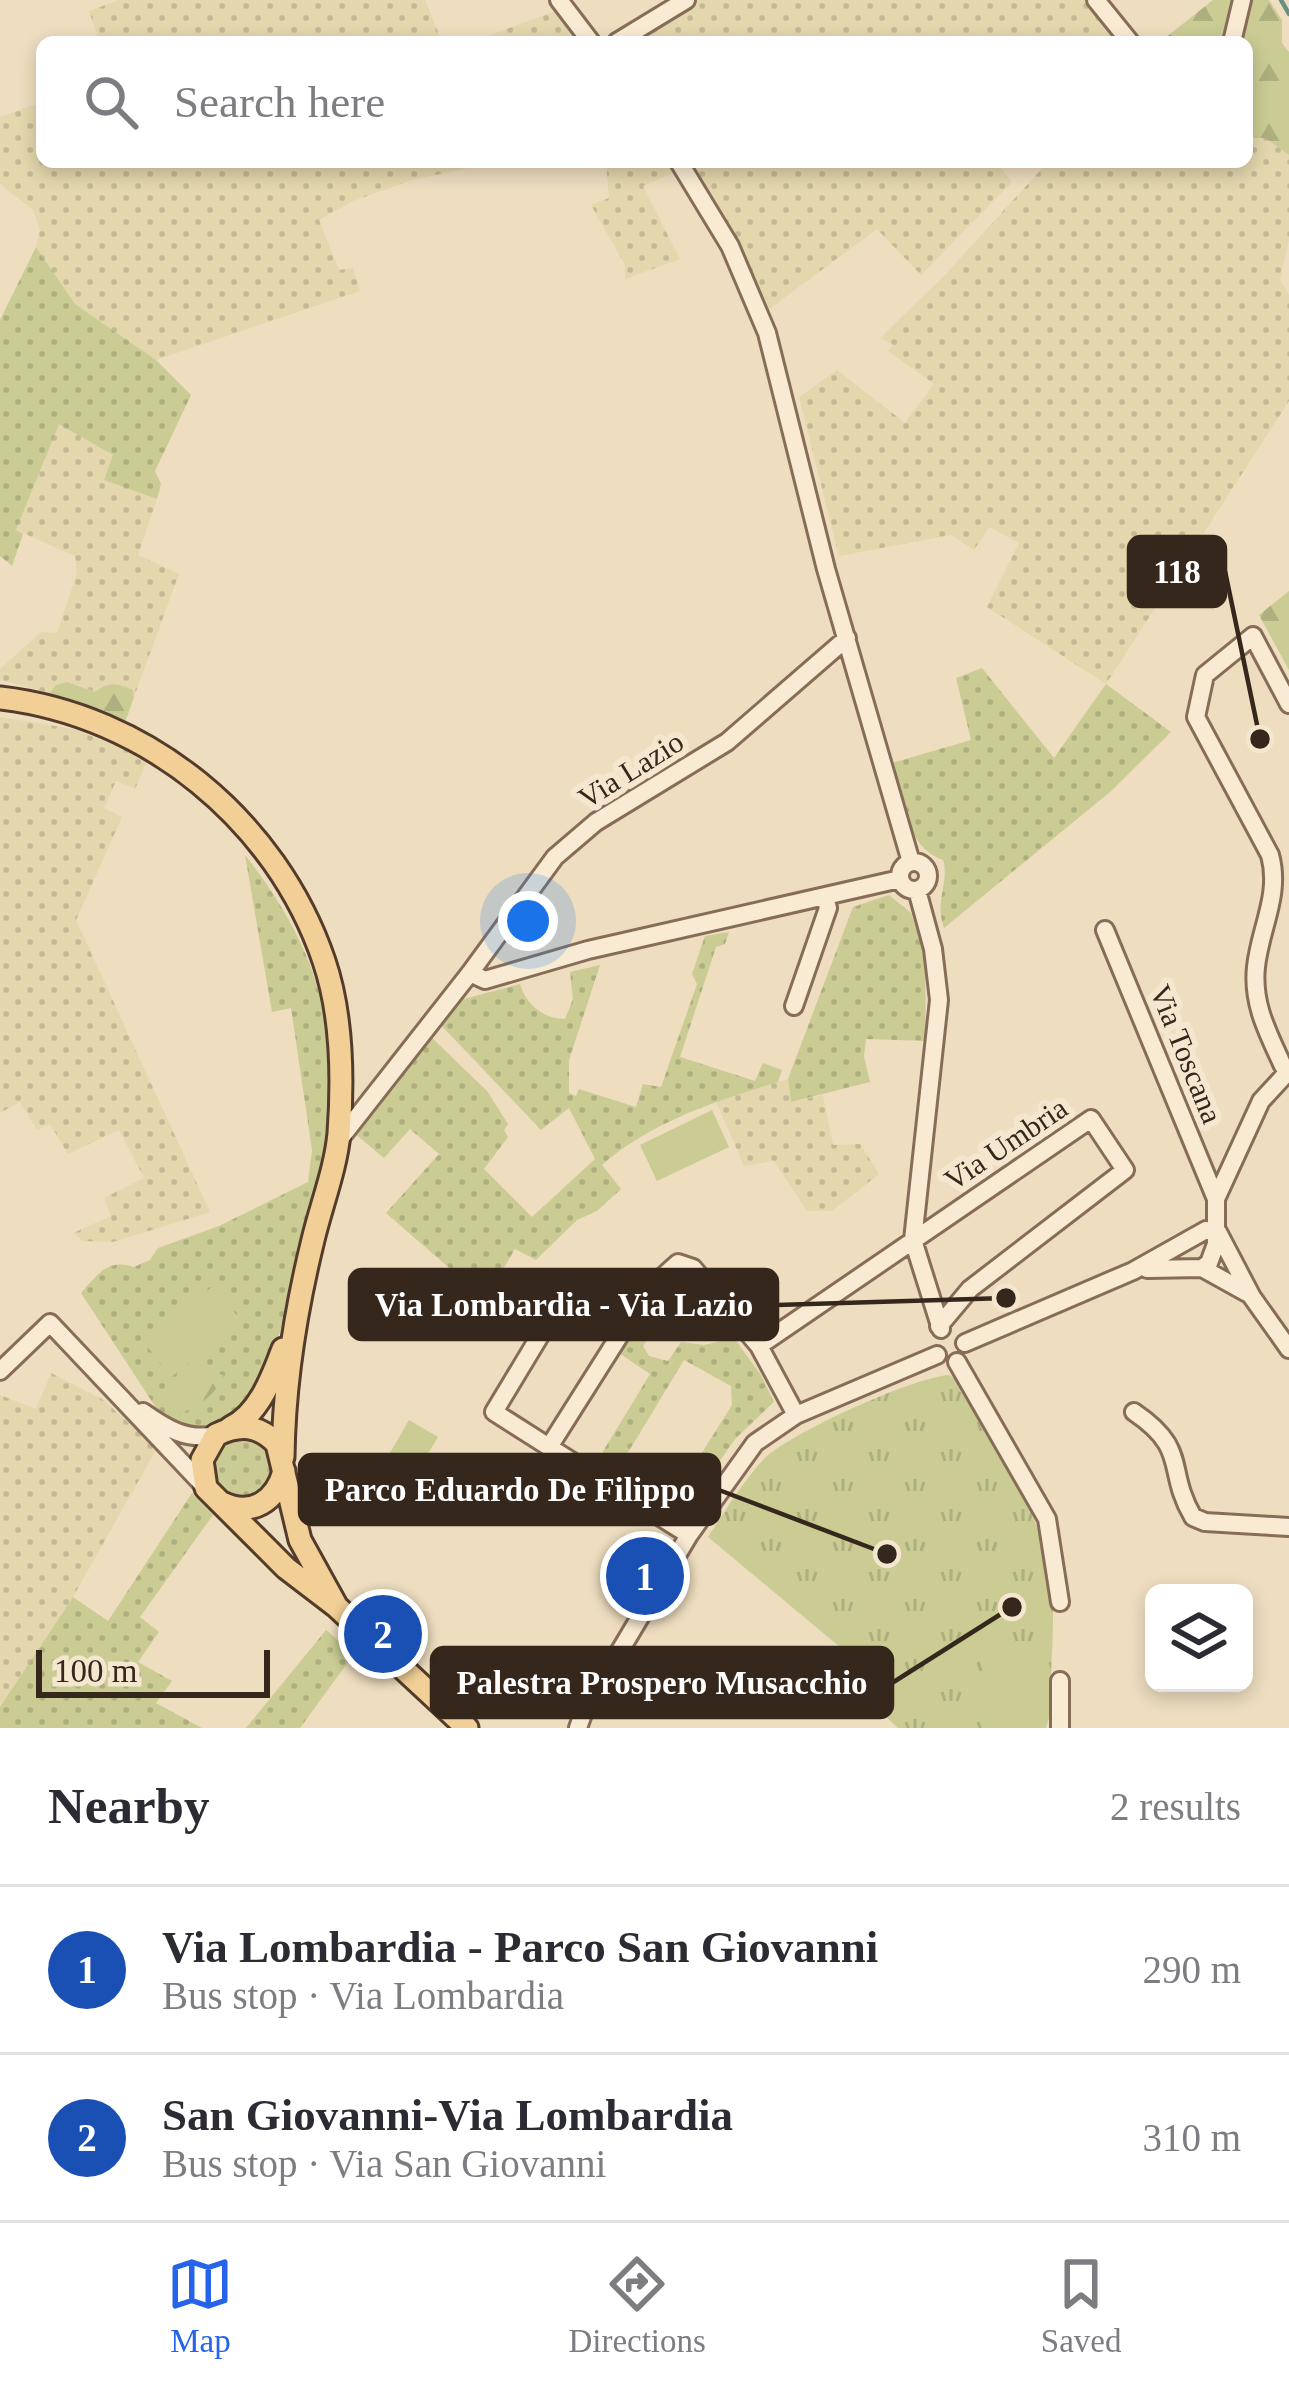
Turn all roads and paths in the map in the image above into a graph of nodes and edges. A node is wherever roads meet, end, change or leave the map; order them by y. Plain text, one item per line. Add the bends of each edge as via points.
1 (559, 0) edge
2 (686, 0) edge
3 (1096, 0) edge
4 (1242, 0) edge
5 (586, 36) edge
6 (626, 36) edge
7 (1125, 36) edge
8 (1233, 36) edge
9 (684, 168) edge
10 (847, 638) junction
11 (0, 698) edge
12 (1289, 704) edge
13 (911, 862) junction
14 (900, 879) junction
15 (917, 890) junction
16 (825, 897) junction
17 (1105, 930) dead end
18 (470, 973) junction
19 (794, 1006) dead end
20 (1286, 1071) edge
21 (339, 1140) junction
22 (1216, 1199) junction
23 (1212, 1226) junction
24 (914, 1240) junction
25 (1202, 1268) junction
26 (1133, 1271) junction
27 (1252, 1297) junction
28 (292, 1327) junction
29 (544, 1329) dead end
30 (942, 1331) junction
31 (965, 1342) junction
32 (759, 1346) junction
33 (1289, 1349) edge
34 (938, 1355) junction
35 (957, 1362) junction
36 (0, 1371) edge
37 (118, 1394) junction
38 (1134, 1412) dead end
39 (796, 1415) junction
40 (223, 1432) junction
41 (549, 1447) junction
42 (284, 1464) junction
43 (212, 1494) junction
44 (297, 1527) junction
45 (1289, 1527) edge
46 (689, 1535) junction
47 (281, 1564) junction
48 (1060, 1601) dead end
49 (338, 1607) junction
50 (1060, 1681) dead end
51 (581, 1720) edge
52 (467, 1726) edge
53 (567, 1728) edge
54 (1060, 1728) edge

1 - 5 street
2 - 6 street
3 - 7 street
4 - 8 street
9 - 10 street via 730,246 766,333
10 - 13 street
10 - 18 street, Via Lazio via 727,742 596,822 555,857
11 - 21 main road via 129,735 240,820 325,962 338,1028
12 - 20 street, Via Toscana via 1253,636 1205,675 1196,717 1275,872 1256,986 1258,1010
13 - 14 street
13 - 15 street via 936,870
14 - 15 street
14 - 16 street
15 - 24 street via 939,1000
16 - 18 street via 485,980
16 - 19 street
17 - 22 street, Via Toscana
18 - 21 street, Via Lazio
20 - 22 street, Via Toscana via 1261,1101
21 - 28 main road
22 - 23 street, Via Toscana
23 - 25 street, Via Toscana via 1214,1255
23 - 26 street
23 - 27 street
24 - 30 street
24 - 30 street, Via Umbria via 1091,1119 1125,1170 970,1289
24 - 32 street, Via Umbria
25 - 26 street
25 - 27 street
26 - 31 street
27 - 33 street
28 - 40 main road via 262,1397
28 - 42 main road
29 - 41 street via 494,1412
30 - 31 street
30 - 34 street
31 - 35 street
32 - 39 street
32 - 41 street via 693,1268 678,1263 650,1289
34 - 35 street
34 - 39 street
35 - 48 street via 1047,1519
36 - 37 street via 50,1323
37 - 40 street via 176,1432
37 - 43 street
38 - 45 street via 1160,1430 1173,1452 1193,1517
39 - 46 street via 755,1443
40 - 42 main road via 243,1426 268,1435
40 - 43 main road via 202,1460
41 - 46 street
42 - 43 main road via 260,1506 230,1508
42 - 44 main road
43 - 47 main road
44 - 47 main road
44 - 49 main road
46 - 51 street
47 - 49 main road
49 - 52 main road
50 - 54 street
51 - 53 street

